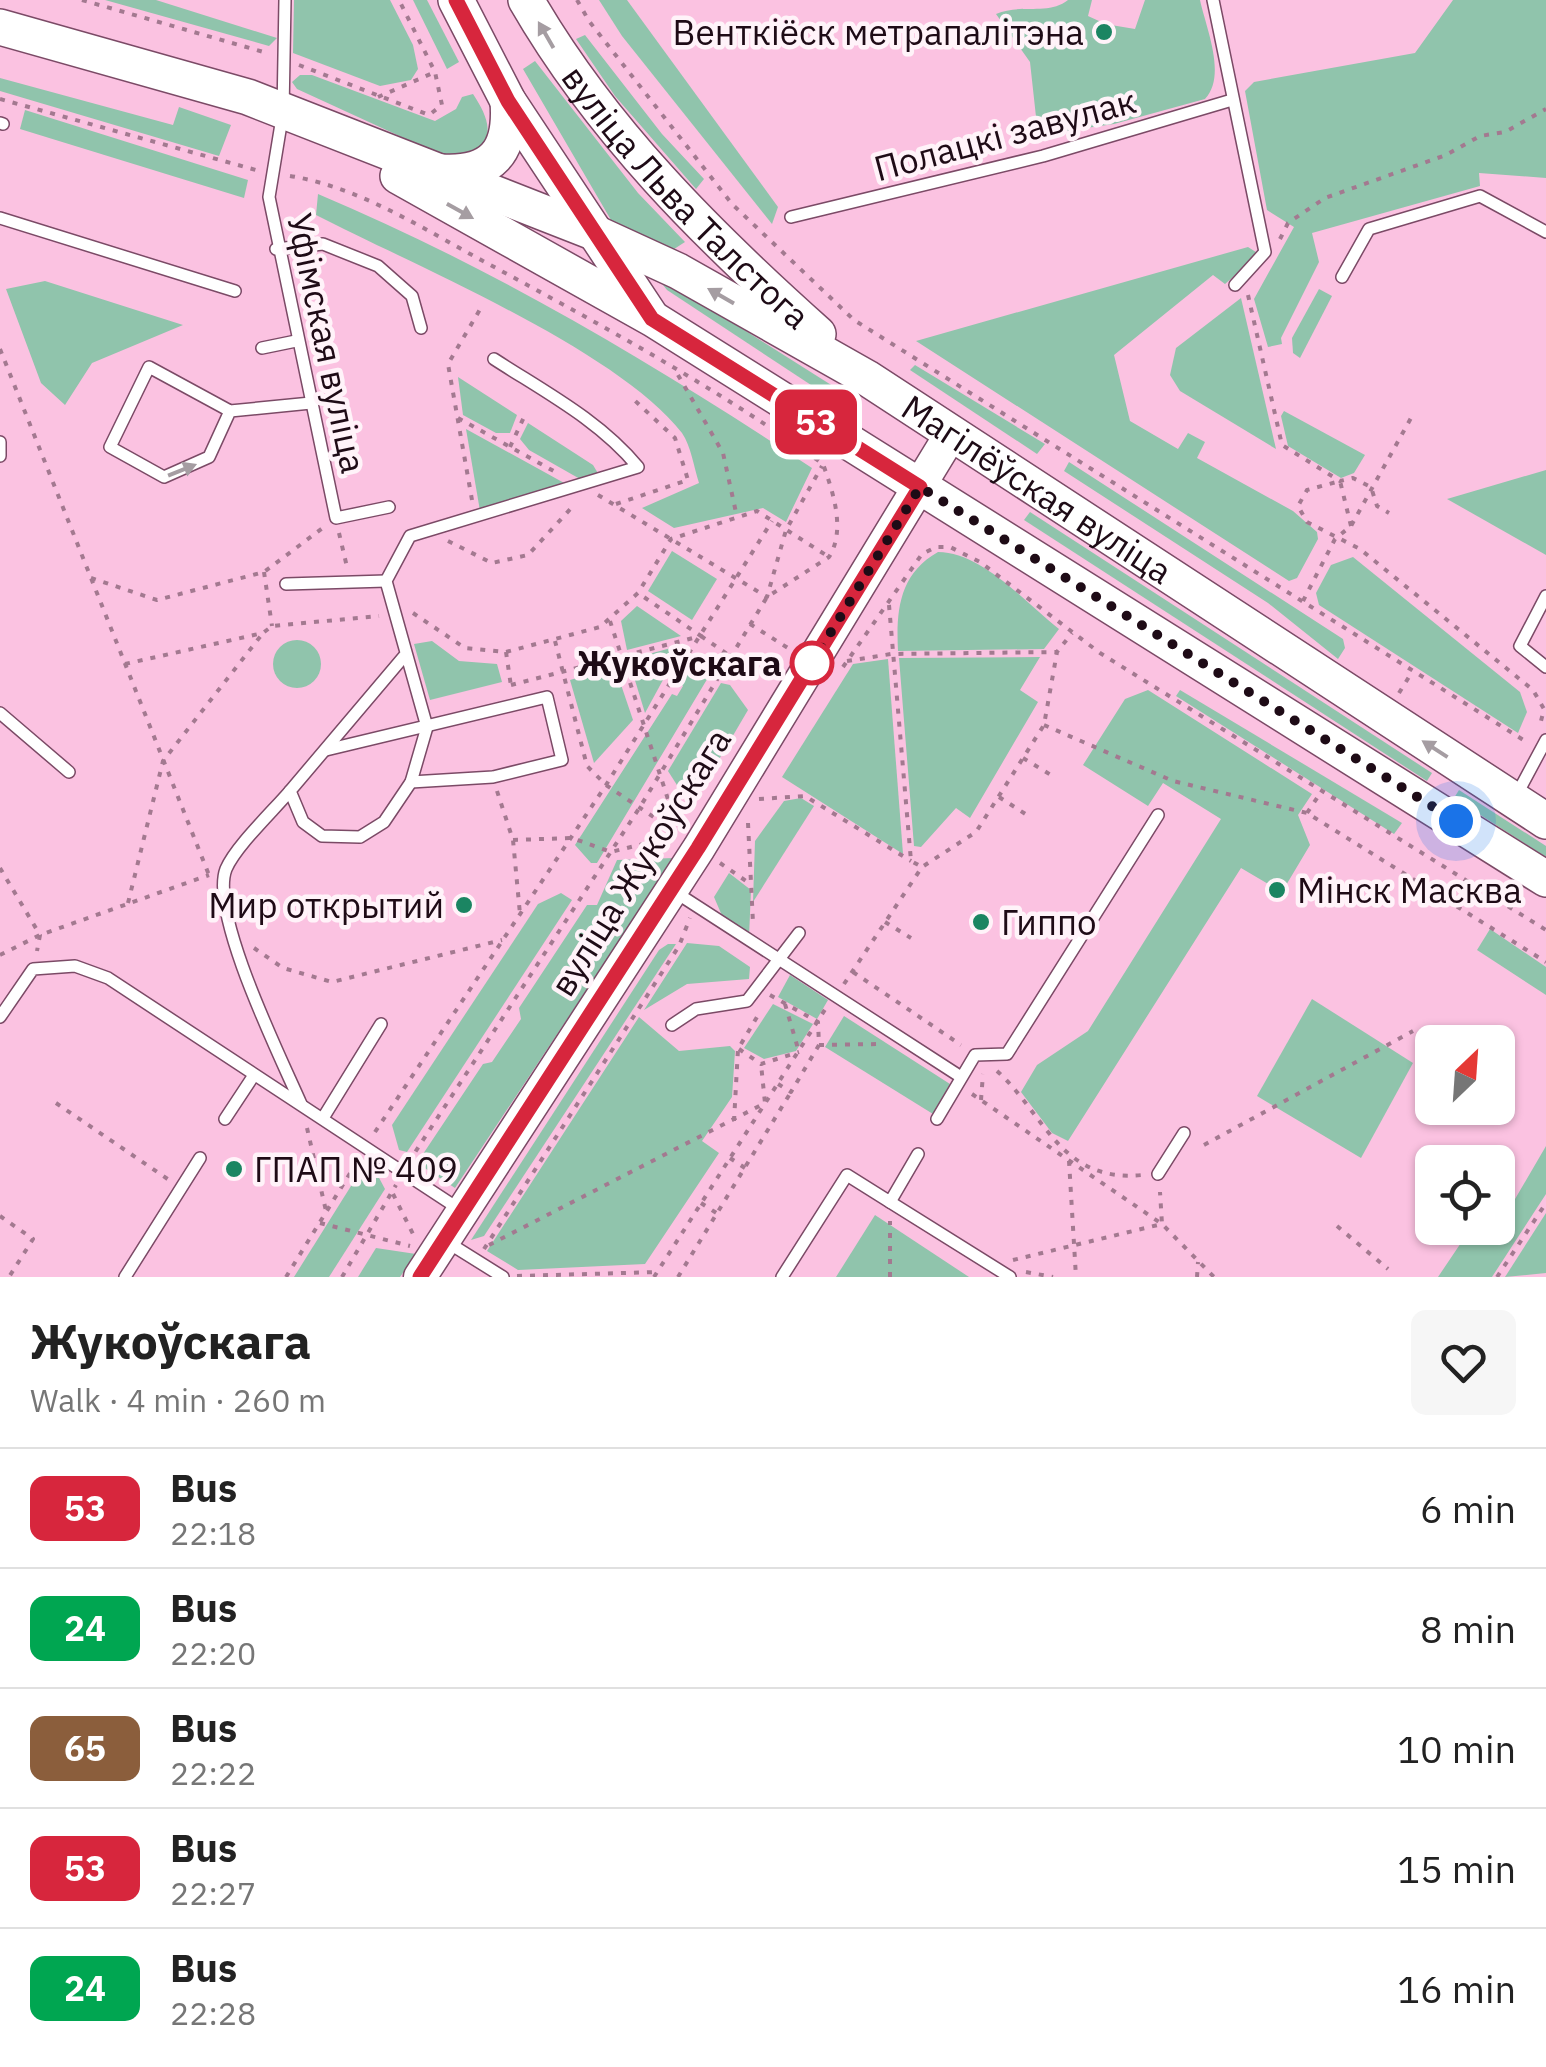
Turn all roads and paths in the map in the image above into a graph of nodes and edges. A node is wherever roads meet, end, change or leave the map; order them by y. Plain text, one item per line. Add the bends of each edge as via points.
1 (285, 0) edge
2 (456, 0) edge
3 (526, 0) edge
4 (577, 0) edge
5 (1213, 0) edge
6 (0, 27) edge
7 (435, 72) dead end
8 (378, 97) dead end
9 (0, 99) edge
10 (1232, 100) junction
11 (508, 101) junction
12 (284, 112) junction
13 (1545, 112) edge
14 (436, 172) junction
15 (271, 173) junction
16 (792, 217) dead end
17 (0, 218) edge
18 (594, 232) junction
19 (1546, 232) edge
20 (1280, 239) dead end
21 (276, 249) junction
22 (1342, 277) dead end
23 (1235, 285) dead end
24 (1254, 288) dead end
25 (235, 291) dead end
26 (482, 306) dead end
27 (652, 319) junction
28 (421, 328) dead end
29 (296, 341) junction
30 (262, 348) dead end
31 (0, 350) edge
32 (494, 359) dead end
33 (676, 371) junction
34 (867, 378) junction
35 (632, 397) dead end
36 (311, 402) junction
37 (230, 411) junction
38 (525, 415) dead end
39 (458, 418) junction
40 (1412, 418) dead end
41 (952, 434) junction
42 (0, 442) edge
43 (510, 447) junction
44 (0, 456) edge
45 (823, 464) junction
46 (1340, 481) junction
47 (585, 487) junction
48 (920, 487) junction
49 (1371, 487) junction
50 (614, 505) junction
51 (389, 507) dead end
52 (1389, 513) dead end
53 (737, 517) junction
54 (336, 518) junction
55 (476, 520) junction
56 (772, 521) junction
57 (1351, 526) junction
58 (786, 530) junction
59 (442, 538) dead end
60 (1335, 539) junction
61 (671, 540) junction
62 (828, 557) junction
63 (264, 572) junction
64 (91, 578) junction
65 (736, 579) junction
66 (386, 581) junction
67 (286, 584) dead end
68 (638, 593) junction
69 (1546, 596) edge
70 (766, 598) junction
71 (1303, 602) junction
72 (889, 603) junction
73 (408, 610) dead end
74 (384, 616) dead end
75 (610, 620) junction
76 (750, 624) junction
77 (272, 626) junction
78 (263, 633) junction
79 (1072, 634) junction
80 (701, 636) junction
81 (772, 638) dead end
82 (555, 639) junction
83 (506, 652) junction
84 (1057, 652) junction
85 (406, 654) junction
86 (891, 654) junction
87 (622, 656) junction
88 (730, 656) junction
89 (847, 660) junction
90 (125, 664) junction
91 (1546, 667) edge
92 (562, 672) junction
93 (838, 676) dead end
94 (511, 685) junction
95 (516, 705) junction
96 (0, 712) edge
97 (1044, 725) junction
98 (427, 727) junction
99 (643, 727) junction
100 (1546, 740) edge
101 (325, 750) junction
102 (1023, 758) junction
103 (164, 761) junction
104 (661, 768) junction
105 (69, 772) dead end
106 (1052, 775) dead end
107 (493, 777) junction
108 (410, 782) junction
109 (770, 783) dead end
110 (606, 786) junction
111 (290, 791) junction
112 (1321, 792) junction
113 (999, 797) junction
114 (760, 799) junction
115 (1514, 799) junction
116 (640, 808) junction
117 (754, 808) dead end
118 (1307, 813) junction
119 (1027, 815) dead end
120 (1158, 815) dead end
121 (1546, 820) edge
122 (738, 833) dead end
123 (680, 835) junction
124 (572, 838) junction
125 (513, 840) junction
126 (729, 848) dead end
127 (218, 851) dead end
128 (611, 852) junction
129 (910, 862) junction
130 (720, 863) junction
131 (205, 866) junction
132 (922, 867) junction
133 (0, 868) edge
134 (209, 875) junction
135 (1546, 879) edge
136 (749, 882) junction
137 (215, 890) dead end
138 (683, 898) junction
139 (128, 904) junction
140 (520, 914) junction
141 (886, 922) junction
142 (1546, 930) edge
143 (799, 933) dead end
144 (232, 934) junction
145 (40, 935) junction
146 (911, 938) dead end
147 (502, 940) junction
148 (754, 944) junction
149 (0, 955) edge
150 (779, 960) junction
151 (1546, 962) edge
152 (32, 969) junction
153 (853, 972) junction
154 (834, 996) junction
155 (785, 1004) junction
156 (0, 1017) edge
157 (818, 1022) junction
158 (382, 1024) dead end
159 (672, 1025) dead end
160 (1414, 1031) dead end
161 (896, 1044) dead end
162 (819, 1045) junction
163 (738, 1049) junction
164 (798, 1052) junction
165 (980, 1058) junction
166 (762, 1064) junction
167 (254, 1075) junction
168 (961, 1077) junction
169 (778, 1084) junction
170 (792, 1092) junction
171 (56, 1103) dead end
172 (766, 1103) junction
173 (301, 1104) junction
174 (323, 1118) junction
175 (937, 1119) dead end
176 (225, 1120) dead end
177 (734, 1121) junction
178 (1184, 1132) dead end
179 (366, 1145) junction
180 (1204, 1145) dead end
181 (918, 1154) dead end
182 (200, 1158) dead end
183 (730, 1158) junction
184 (1069, 1161) junction
185 (745, 1168) junction
186 (403, 1170) junction
187 (1158, 1174) junction
188 (182, 1188) junction
189 (393, 1192) junction
190 (890, 1202) junction
191 (701, 1203) junction
192 (1546, 1203) edge
193 (462, 1211) junction
194 (326, 1212) junction
195 (718, 1214) junction
196 (0, 1216) edge
197 (320, 1223) junction
198 (1162, 1224) junction
199 (1337, 1226) dead end
200 (367, 1236) junction
201 (444, 1240) junction
202 (1073, 1243) junction
203 (1198, 1261) junction
204 (992, 1266) junction
205 (1388, 1270) dead end
206 (656, 1275) edge
207 (502, 1276) edge
208 (9, 1277) edge
209 (125, 1277) edge
210 (286, 1277) edge
211 (342, 1277) edge
212 (420, 1277) edge
213 (678, 1277) edge
214 (782, 1277) edge
215 (890, 1277) edge
216 (1010, 1277) edge
217 (1076, 1277) edge
218 (1197, 1277) edge
219 (1214, 1277) edge
220 (1497, 1277) edge

1 - 12 lane, Уфімская вуліца
2 - 11 main road, вуліца Льва Талстога
34 -> 3 main road, вуліца Льва Талстога via 682,206 556,53
4 - 71 path via 732,204 854,320
5 - 10 lane
6 - 12 main road, Магілёўская вуліца via 143,64
7 - 8 path
9 - 15 path
10 - 16 lane, Полацкі завулак via 1043,156
10 - 23 lane via 1264,252
11 - 14 main road via 505,138 492,161 469,173
11 - 18 main road, вуліца Льва Талстога
12 - 14 main road, Магілёўская вуліца
12 - 15 lane, Уфімская вуліца
12 -> 27 main road, Магілёўская вуліца
13 - 20 path via 1326,198 1288,223
14 - 18 main road, Магілёўская вуліца
15 - 21 lane, Уфімская вуліца
15 - 33 path via 332,183
17 - 25 lane
18 - 27 main road, вуліца Льва Талстога
34 -> 18 main road, Магілёўская вуліца via 678,271
19 - 22 lane via 1480,196 1369,229
21 - 28 lane via 323,244 378,266 412,296
21 - 29 lane, Уфімская вуліца
24 - 46 path via 1248,294 1282,446
26 - 39 path via 448,364
27 - 48 main road, Магілёўская вуліца
29 - 30 lane
29 - 36 lane, Уфімская вуліца
31 - 64 path
32 - 47 lane via 615,440 638,467
33 - 45 path
33 - 53 path via 723,454
34 - 41 main road, Магілёўская вуліца
35 - 50 path via 675,438 688,480
36 - 37 lane
36 - 54 lane, Уфімская вуліца
37 -> 37 lane via 149,367 110,447 164,478 209,457
38 - 43 path
39 - 43 path
39 - 55 path
40 - 49 path
41 - 48 main road, вуліца Жукоўскага
115 -> 41 main road, Магілёўская вуліца
42 - 44 lane
43 - 47 path
45 - 58 path
45 - 62 path via 836,510
46 - 49 path via 1353,478
46 - 57 path
46 - 60 path via 1305,488 1299,511
47 - 50 path
47 - 55 lane
47 - 59 path via 528,555 492,563
48 - 135 main road, Магілёўская вуліца
48 - 138 main road, вуліца Жукоўскага
49 - 52 path via 1376,506
49 - 57 path
50 - 61 path
51 - 54 lane
53 - 56 path via 756,511
53 - 61 path
54 - 63 path
55 - 66 lane via 410,536
56 - 58 path
56 - 65 path
57 - 60 path
58 - 62 path
58 - 70 path
60 - 71 path
60 - 71 path via 1360,549 1533,690 1544,710 1529,744
61 - 65 path
61 - 68 path
62 - 70 path
63 - 64 path via 157,600
63 - 77 path
64 - 90 path
65 - 70 path
65 - 80 path
66 - 67 lane
66 - 85 lane
68 - 75 path
68 - 80 path
69 - 91 lane via 1520,646
70 - 76 path
72 - 79 path via 922,554 950,547 980,562
72 - 86 path
72 - 89 path
73 - 83 path via 465,648
74 - 77 path
75 - 82 path
75 - 87 path
76 - 81 path
76 - 88 path
77 - 78 path
78 - 90 path
78 - 103 path
79 - 84 path
79 - 112 path
80 - 87 path
80 - 88 path
80 - 99 path
82 - 83 path
82 - 92 path
83 - 94 path
84 - 86 path
84 - 97 path
85 - 98 lane
85 - 101 lane
86 - 89 path
86 - 129 path
87 - 92 path
87 - 99 path
88 - 104 path
89 - 93 path
90 - 103 path
92 - 94 path
92 - 110 path via 587,766
94 - 95 path
95 - 98 lane
95 - 107 lane via 547,697 562,760
96 - 105 lane
97 - 102 path
97 - 118 path via 1173,781
98 - 101 lane
98 - 108 lane
99 - 104 path
99 - 110 path
100 - 115 lane
101 - 111 lane
102 - 106 path
102 - 113 path
103 - 131 path
103 - 139 path
104 - 116 path
104 - 123 path
107 - 108 lane
107 - 125 path
108 - 111 lane via 384,822 360,837 322,836 302,822
109 - 114 path
110 - 116 path
110 - 124 path
111 - 144 lane via 226,868 222,894
112 - 118 path
112 - 142 path
113 - 119 path
113 - 132 path via 976,832
114 - 117 path
114 - 129 path via 806,796
115 - 121 main road, Магілёўская вуліца
116 - 123 path
116 - 128 path
118 - 151 path
120 - 165 lane via 1007,1054
122 - 136 path via 748,818
123 - 128 path
124 - 125 path
124 - 128 path
124 - 140 path
125 - 140 path
126 - 130 path
127 - 131 path
128 - 186 path
129 - 132 path
130 - 136 path
130 - 138 path
131 - 134 path
132 - 141 path
133 - 145 path
134 - 137 path
134 - 139 path
136 - 148 path
138 - 148 lane
138 - 177 path via 679,946 485,1247
138 - 193 main road, вуліца Жукоўскага
139 - 145 path
140 - 147 path
141 - 146 path
141 - 153 path
143 - 150 lane
144 - 147 path via 283,968 332,982
144 - 173 lane
145 - 149 path
145 - 152 path
147 - 179 path
148 - 150 lane
150 - 154 lane
150 - 159 lane via 747,1001 696,1009
152 - 156 lane
152 - 167 lane via 75,966 108,978
153 - 154 path
153 - 165 path
154 - 157 path
154 - 168 lane
155 - 157 path
155 - 163 path via 770,996
155 - 164 path
157 - 162 path
157 - 164 path
158 - 174 lane
160 - 180 path
161 - 162 path
162 - 170 path
163 - 166 path
163 - 177 path
164 - 166 path
164 - 169 path
165 - 168 lane
165 - 184 path via 981,1100
165 - 187 path via 1002,1075 1048,1139 1112,1178
166 - 172 path
167 - 173 lane
167 - 176 lane
168 - 175 lane
169 - 170 path
169 - 172 path
170 - 185 path
171 - 188 path
172 - 177 path
172 - 183 path
173 - 174 lane
173 - 194 path
174 - 179 lane
178 - 187 lane
179 - 186 lane
179 - 194 path
181 - 190 lane
182 - 188 lane
183 - 185 path
183 - 191 path
184 - 198 path
184 - 202 path
185 - 195 path
186 - 189 path
186 - 193 lane
187 - 198 path
188 - 209 lane
189 - 200 path
189 - 200 path via 420,1248
190 - 204 lane
190 - 214 lane via 847,1175
190 - 215 path
191 - 195 path
191 - 206 path
192 - 220 path
193 - 201 main road, вуліца Жукоўскага
194 - 197 path
195 - 213 path
196 - 208 path via 33,1239
197 - 200 path
197 - 210 path
198 - 202 path
198 - 203 path
199 - 205 path
200 - 211 path
201 - 207 lane
201 - 212 main road, вуліца Жукоўскага
202 - 204 path
202 - 217 path
203 - 218 path
203 - 219 path
204 - 216 lane
206 - 207 path

